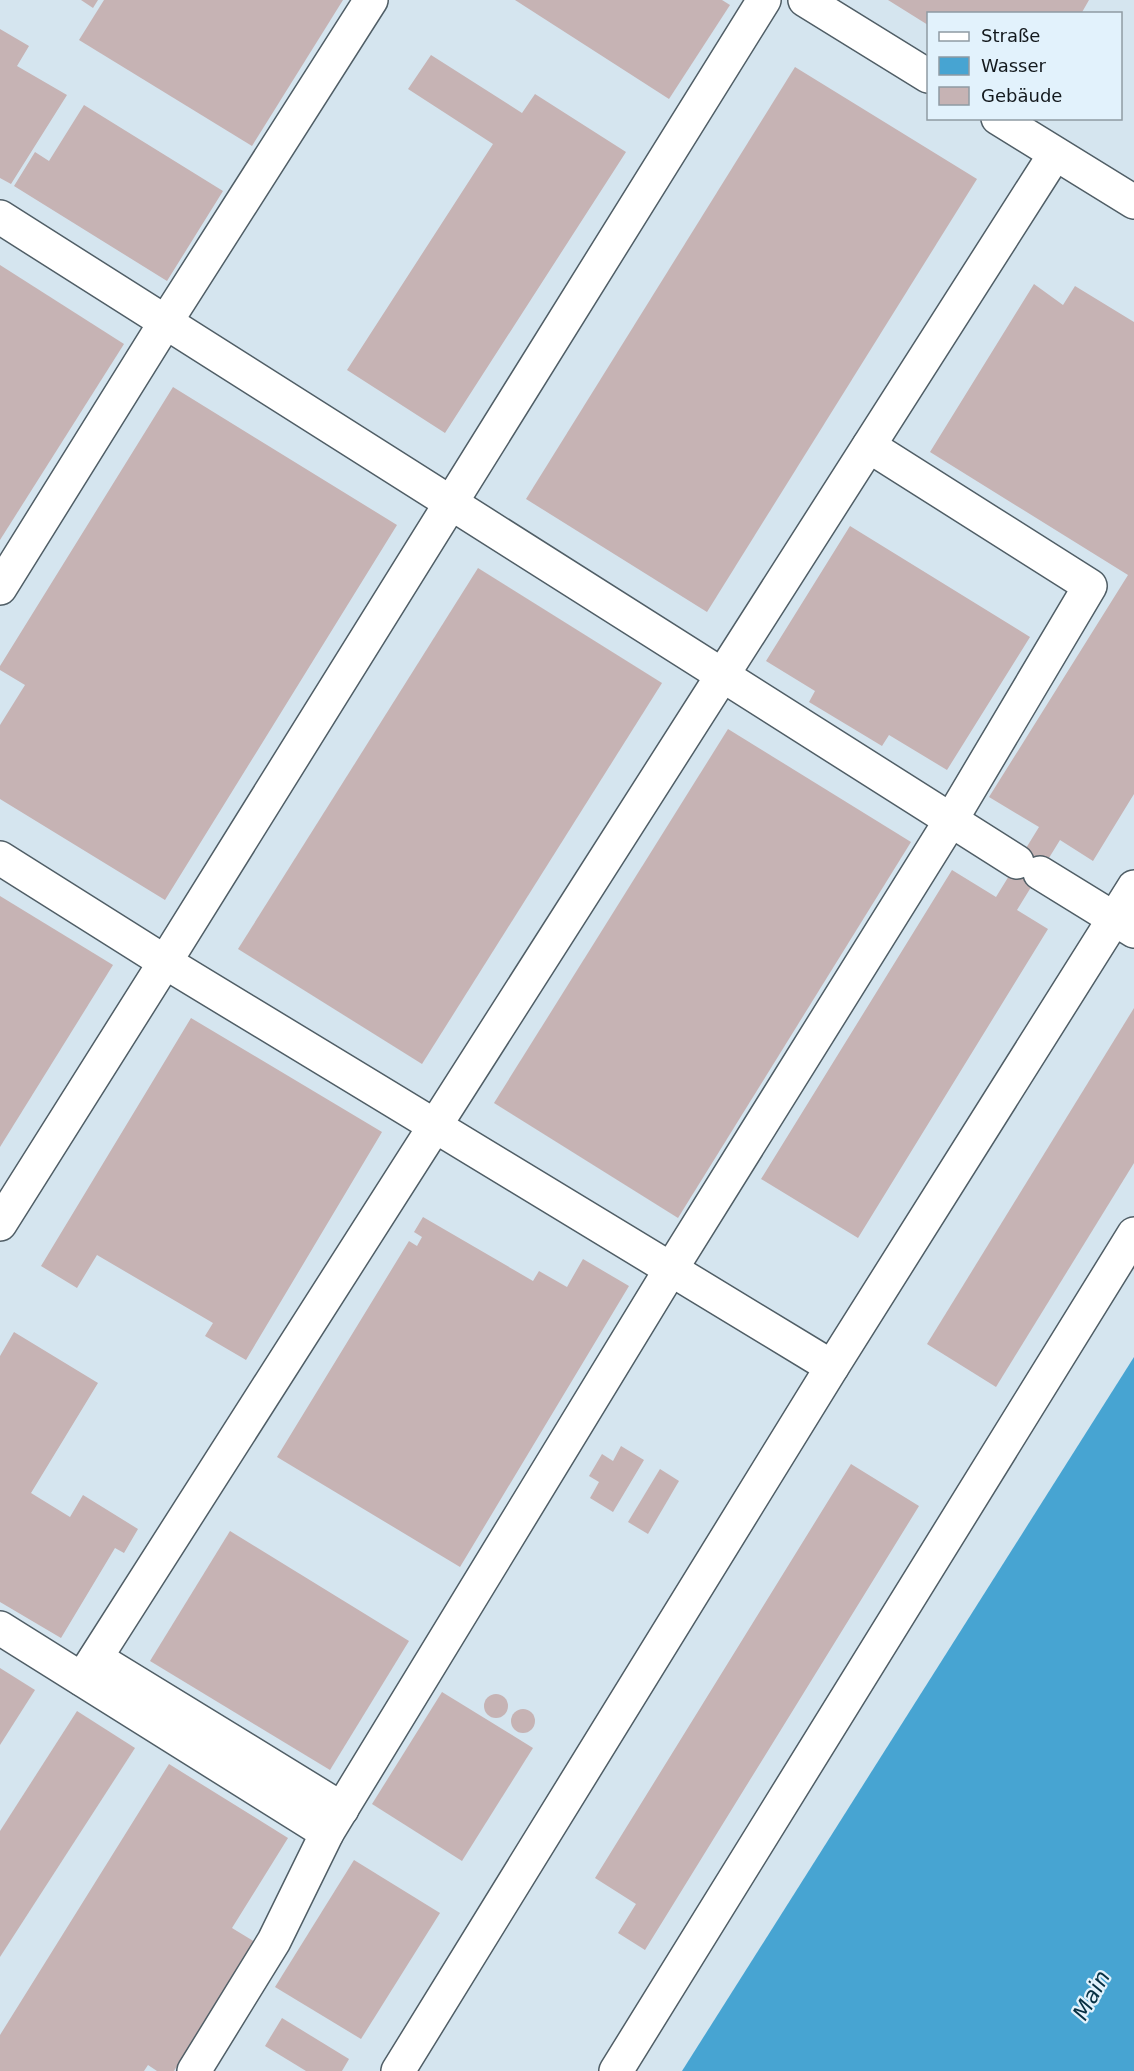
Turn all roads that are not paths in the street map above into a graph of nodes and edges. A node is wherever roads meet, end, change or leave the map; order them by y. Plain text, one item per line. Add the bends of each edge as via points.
1 (371, 0) edge
2 (764, 0) edge
3 (805, 0) edge
4 (927, 75) edge
5 (1001, 120) edge
6 (1055, 154) junction
7 (1134, 202) edge
8 (0, 217) edge
9 (165, 322) junction
10 (869, 446) junction
11 (450, 504) junction
12 (0, 588) edge
13 (723, 676) junction
14 (951, 820) junction
15 (0, 858) edge
16 (1134, 887) edge
17 (1124, 925) edge
18 (165, 962) junction
19 (436, 1127) junction
20 (0, 1224) edge
21 (1134, 1234) edge
22 (671, 1269) junction
23 (832, 1367) junction
24 (0, 1628) edge
25 (89, 1669) junction
26 (334, 1821) junction
27 (194, 2071) edge
28 (398, 2071) edge
29 (616, 2071) edge

1 - 9 street
2 - 11 street
3 - 4 street
5 - 6 street
6 - 7 street
6 - 10 street
8 - 9 street
9 - 11 street
9 - 12 street
10 - 13 street
10 - 14 street via 1090,586
11 - 13 street
11 - 18 street
13 - 14 street
13 - 19 street
14 - 17 street
14 - 22 street
15 - 18 street
16 - 17 street
17 - 23 street
18 - 19 street
18 - 20 street
19 - 22 street
19 - 25 street
21 - 29 street
22 - 23 street
22 - 26 street
23 - 28 street
24 - 25 street
25 - 26 street
26 - 27 street via 274,1941

